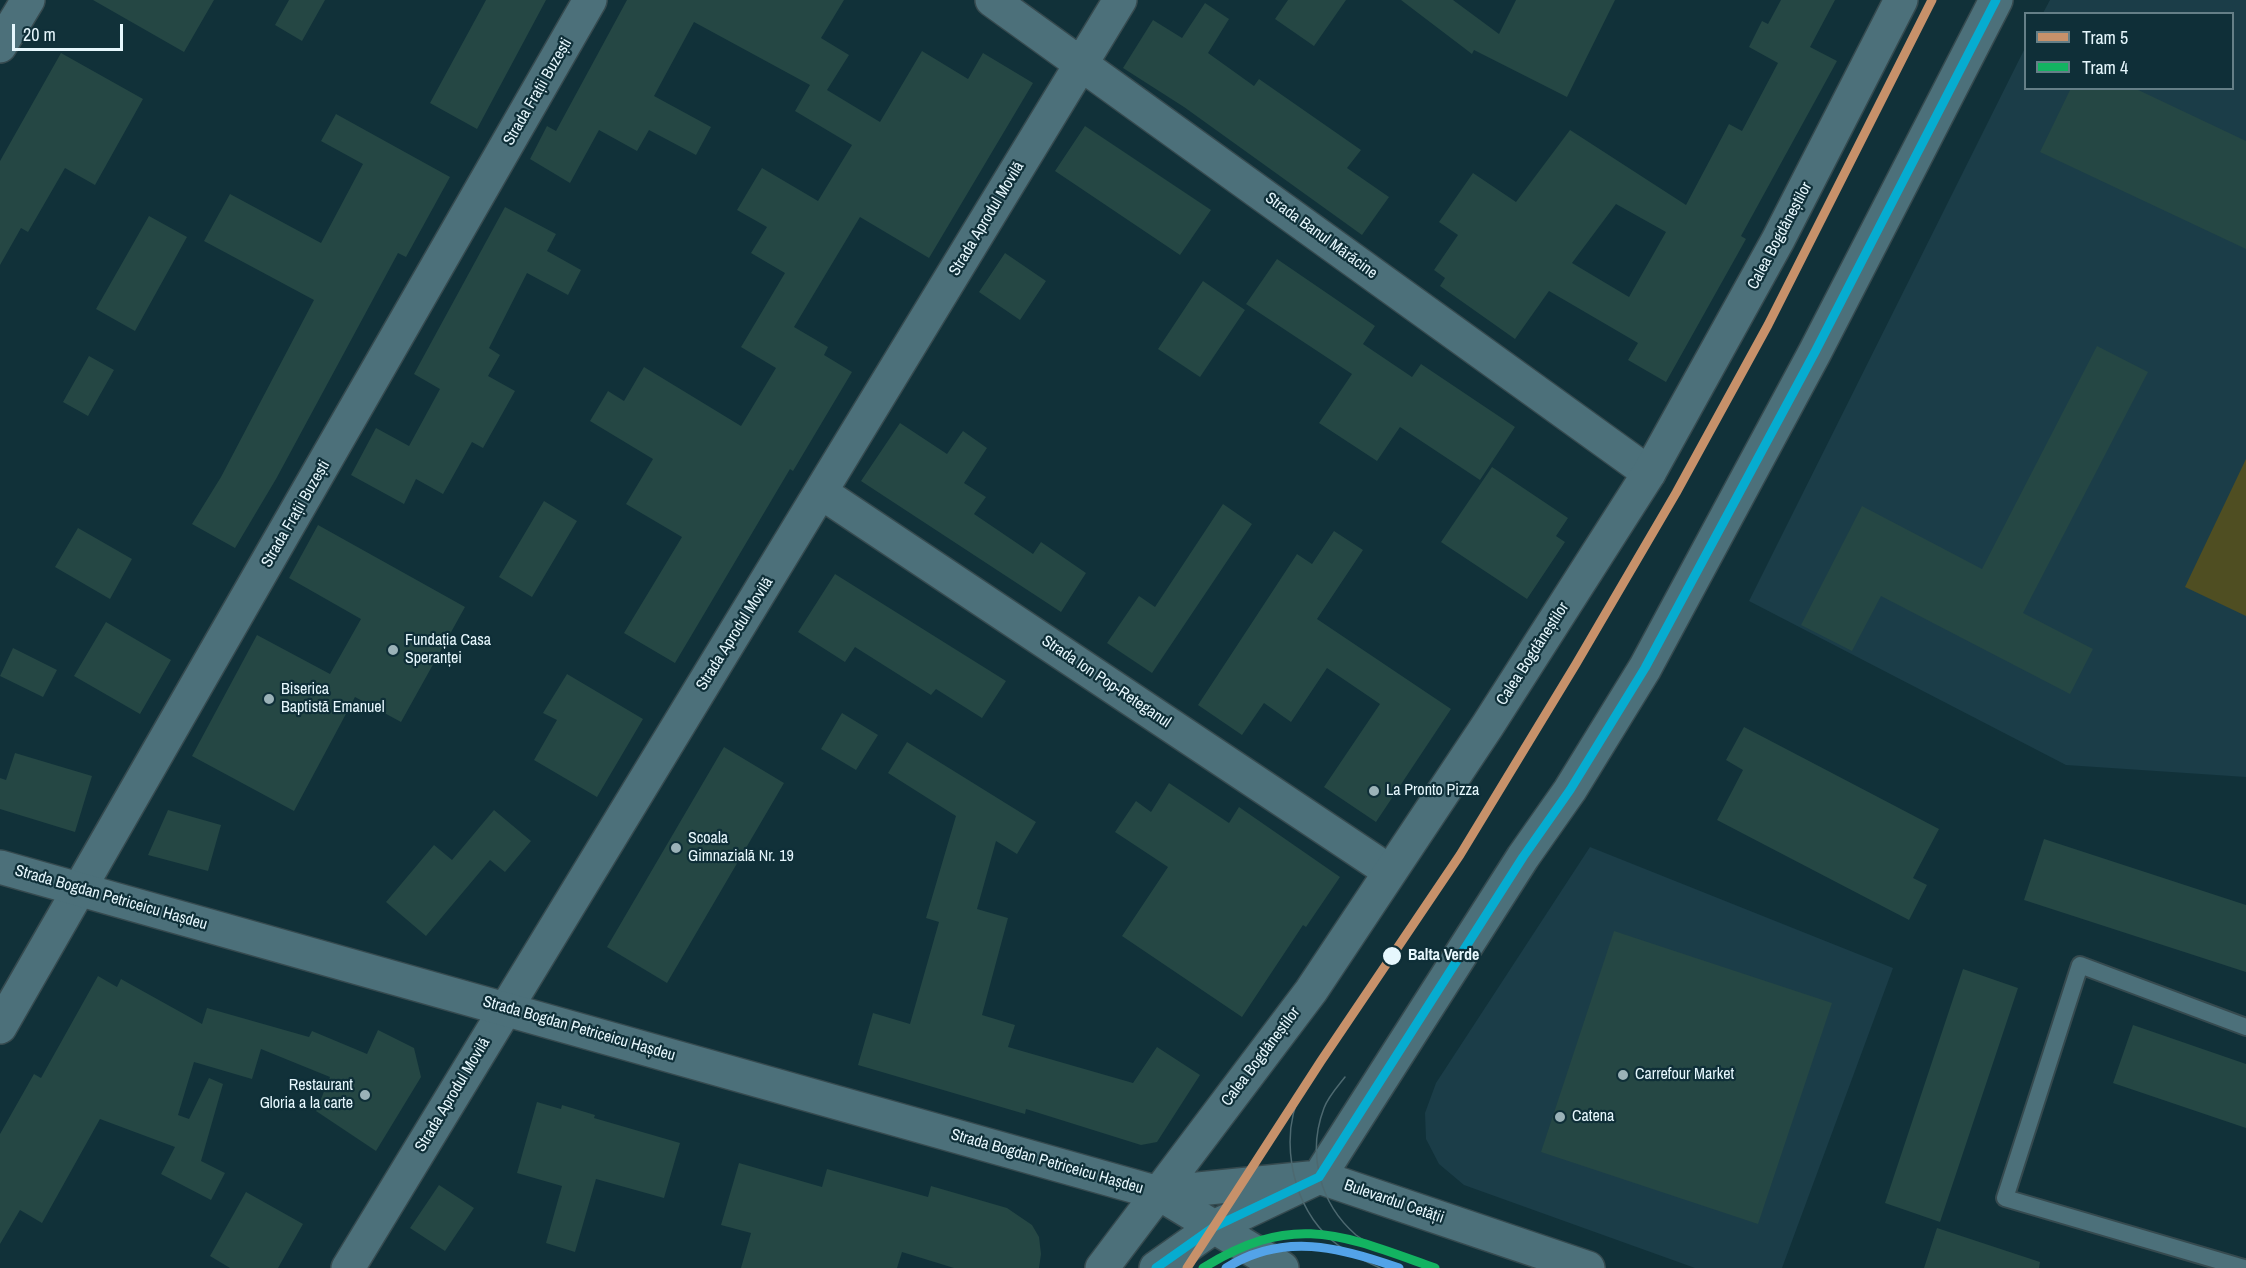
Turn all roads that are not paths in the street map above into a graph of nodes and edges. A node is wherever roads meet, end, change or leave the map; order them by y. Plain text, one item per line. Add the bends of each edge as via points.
1 (28, 0) edge
2 (590, 0) edge
3 (992, 0) edge
4 (1120, 0) edge
5 (1901, 0) edge
6 (1996, 0) edge
7 (0, 46) edge
8 (1082, 63) junction
9 (1650, 473) junction
10 (822, 494) junction
11 (0, 867) edge
12 (1389, 871) junction
13 (81, 890) junction
14 (506, 1008) junction
15 (0, 1027) edge
16 (2246, 1028) edge
17 (1319, 1177) junction
18 (1158, 1193) junction
19 (1214, 1227) junction
20 (348, 1268) edge
21 (1102, 1268) edge
22 (1156, 1268) edge
23 (1282, 1268) edge
24 (1588, 1268) edge
25 (2244, 1268) edge

1 - 7 street
2 - 13 street, Strada Frații Buzești
3 - 8 street, Strada Banul Mărăcine
4 - 8 street, Strada Aprodul Movilă
5 - 9 street, Calea Bogdăneștilor via 1778,240
6 - 17 street via 1843,299 1645,668
8 - 9 street, Strada Banul Mărăcine
8 - 10 street, Strada Aprodul Movilă
9 - 12 street, Calea Bogdăneștilor
10 - 12 street, Strada Ion Pop-Reteganul
10 - 14 street, Strada Aprodul Movilă
11 - 13 street, Strada Bogdan Petriceicu Hașdeu
12 - 18 street, Calea Bogdăneștilor via 1311,991
13 - 14 street, Strada Bogdan Petriceicu Hașdeu
13 - 15 street, Strada Frații Buzești
14 - 18 street, Strada Bogdan Petriceicu Hașdeu
14 - 20 street, Strada Aprodul Movilă
16 - 25 lane via 2080,964 2005,1198
17 - 18 street, Bulevardul Cetății
17 - 19 street
17 - 24 street, Bulevardul Cetății
18 - 19 street
18 - 21 street, Calea Bogdăneștilor
19 - 22 street
19 - 23 street

